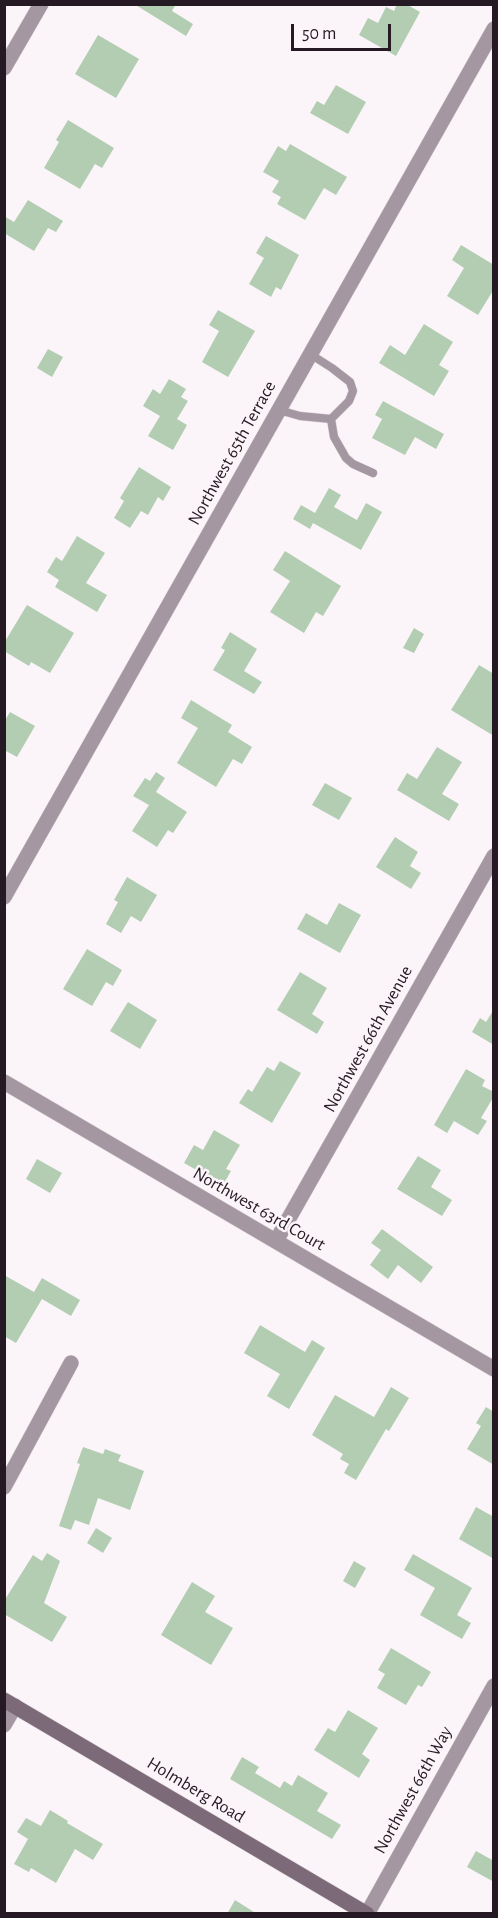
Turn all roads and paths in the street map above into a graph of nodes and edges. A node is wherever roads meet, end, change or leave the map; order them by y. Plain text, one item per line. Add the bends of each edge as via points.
1 (40, 4) edge
2 (494, 29) edge
3 (4, 68) edge
4 (310, 354) junction
5 (279, 410) junction
6 (331, 419) junction
7 (373, 473) dead end
8 (494, 856) edge
9 (4, 897) edge
10 (4, 1082) edge
11 (276, 1241) junction
12 (71, 1363) dead end
13 (494, 1369) edge
14 (4, 1487) edge
15 (494, 1686) edge
16 (10, 1703) edge
17 (4, 1725) edge
18 (367, 1913) edge

1 - 3 street
2 - 4 street, Northwest 65th Terrace
4 - 5 street, Northwest 65th Terrace
4 - 6 lane via 350,382 353,391 349,401
5 - 6 lane
5 - 9 street, Northwest 65th Terrace
6 - 7 lane via 334,437 346,458
8 - 11 street, Northwest 66th Avenue
10 - 11 street, Northwest 63rd Court
11 - 13 street, Northwest 63rd Court
12 - 14 street
15 - 18 street, Northwest 66th Way
16 - 17 street
16 - 18 street, Holmberg Road

